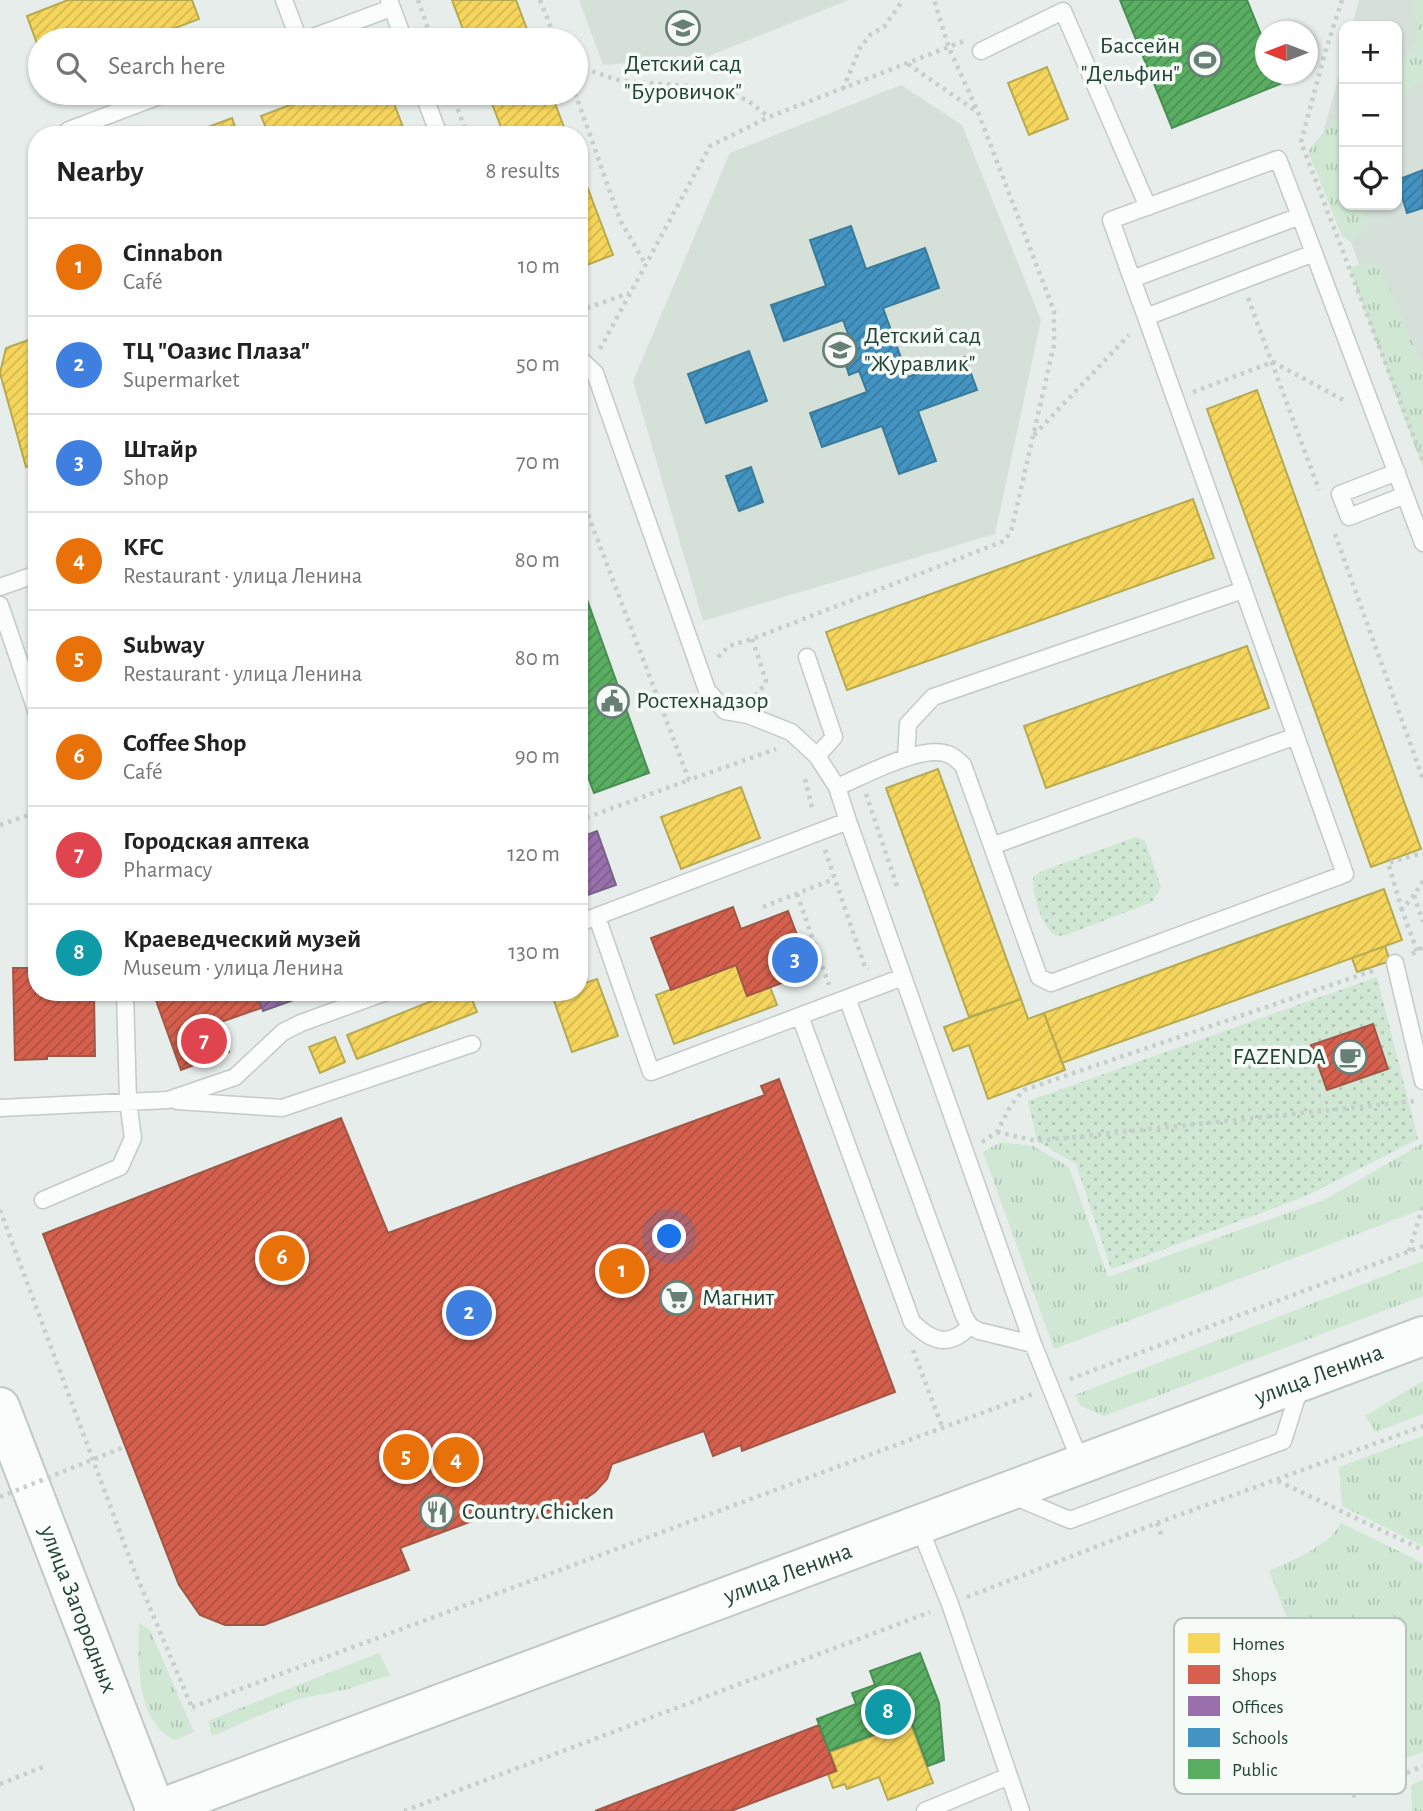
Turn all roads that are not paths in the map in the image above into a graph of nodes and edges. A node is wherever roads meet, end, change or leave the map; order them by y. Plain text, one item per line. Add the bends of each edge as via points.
1 (284, 0) edge
2 (390, 4) edge
3 (1059, 5) edge
4 (294, 28) edge
5 (333, 28) edge
6 (399, 28) edge
7 (977, 44) road end
8 (135, 105) edge
9 (428, 105) edge
10 (80, 126) edge
11 (436, 126) edge
12 (1148, 207) junction
13 (1300, 216) junction
14 (1314, 253) junction
15 (1132, 278) junction
16 (1146, 317) junction
17 (588, 359) edge
18 (1396, 472) junction
19 (1405, 495) junction
20 (1423, 543) edge
21 (28, 577) edge
22 (0, 587) edge
23 (1243, 590) junction
24 (0, 605) edge
25 (807, 657) dead end
26 (28, 687) edge
27 (1296, 736) junction
28 (817, 756) junction
29 (906, 758) junction
30 (836, 787) junction
31 (848, 821) junction
32 (992, 846) junction
33 (597, 917) junction
34 (588, 920) edge
35 (1395, 963) road end
36 (903, 977) junction
37 (841, 1000) junction
38 (125, 1001) edge
39 (361, 1001) edge
40 (800, 1016) junction
41 (472, 1044) dead end
42 (1423, 1081) edge
43 (168, 1100) junction
44 (128, 1101) junction
45 (0, 1108) edge
46 (43, 1200) dead end
47 (970, 1326) junction
48 (1423, 1336) edge
49 (1033, 1344) junction
50 (1302, 1381) junction
51 (0, 1407) edge
52 (1081, 1462) junction
53 (1005, 1492) junction
54 (919, 1526) junction
55 (1009, 1776) junction
56 (155, 1811) edge
57 (925, 1811) edge
58 (1021, 1811) edge

1 - 4 lane
2 - 5 lane
2 - 6 lane
3 - 7 lane
3 - 12 lane
8 - 10 lane
9 - 11 lane
12 - 13 lane via 1278,159
12 - 15 lane via 1111,220
13 - 14 lane
13 - 15 lane
14 - 16 lane
14 - 18 lane
15 - 16 lane
16 - 23 lane
17 - 28 lane via 707,690 726,711 791,732
18 - 19 lane
18 - 19 lane via 1340,494 1349,517
19 - 20 lane
21 - 22 lane
23 - 27 lane
23 - 29 lane via 933,697 908,724
24 - 26 lane
25 - 28 lane via 834,737
27 - 32 lane
27 - 32 lane via 1345,873 1051,983 1039,977
28 - 30 lane
29 - 30 lane
29 - 32 lane via 931,752 949,754 963,765
30 - 31 lane
31 - 33 lane
31 - 36 lane
33 - 34 lane
33 - 40 lane via 651,1072
35 - 42 lane
36 - 37 lane
36 - 49 lane
37 - 40 lane
37 - 47 lane
38 - 44 lane
39 - 43 lane via 284,1032 235,1077
40 - 47 lane via 912,1322 939,1341 960,1337
41 - 43 lane via 282,1108
43 - 44 lane
44 - 45 lane
44 - 46 lane via 133,1138 120,1167
47 - 49 lane
48 - 50 main road, улица Ленина
49 - 52 lane
50 - 52 main road, улица Ленина
50 - 53 lane via 1283,1440 1095,1511 1070,1520
51 - 56 main road, улица Загородных
52 - 53 main road, улица Ленина
53 - 54 main road, улица Ленина
54 - 55 lane
54 - 56 main road, улица Ленина
55 - 57 lane
55 - 58 lane

